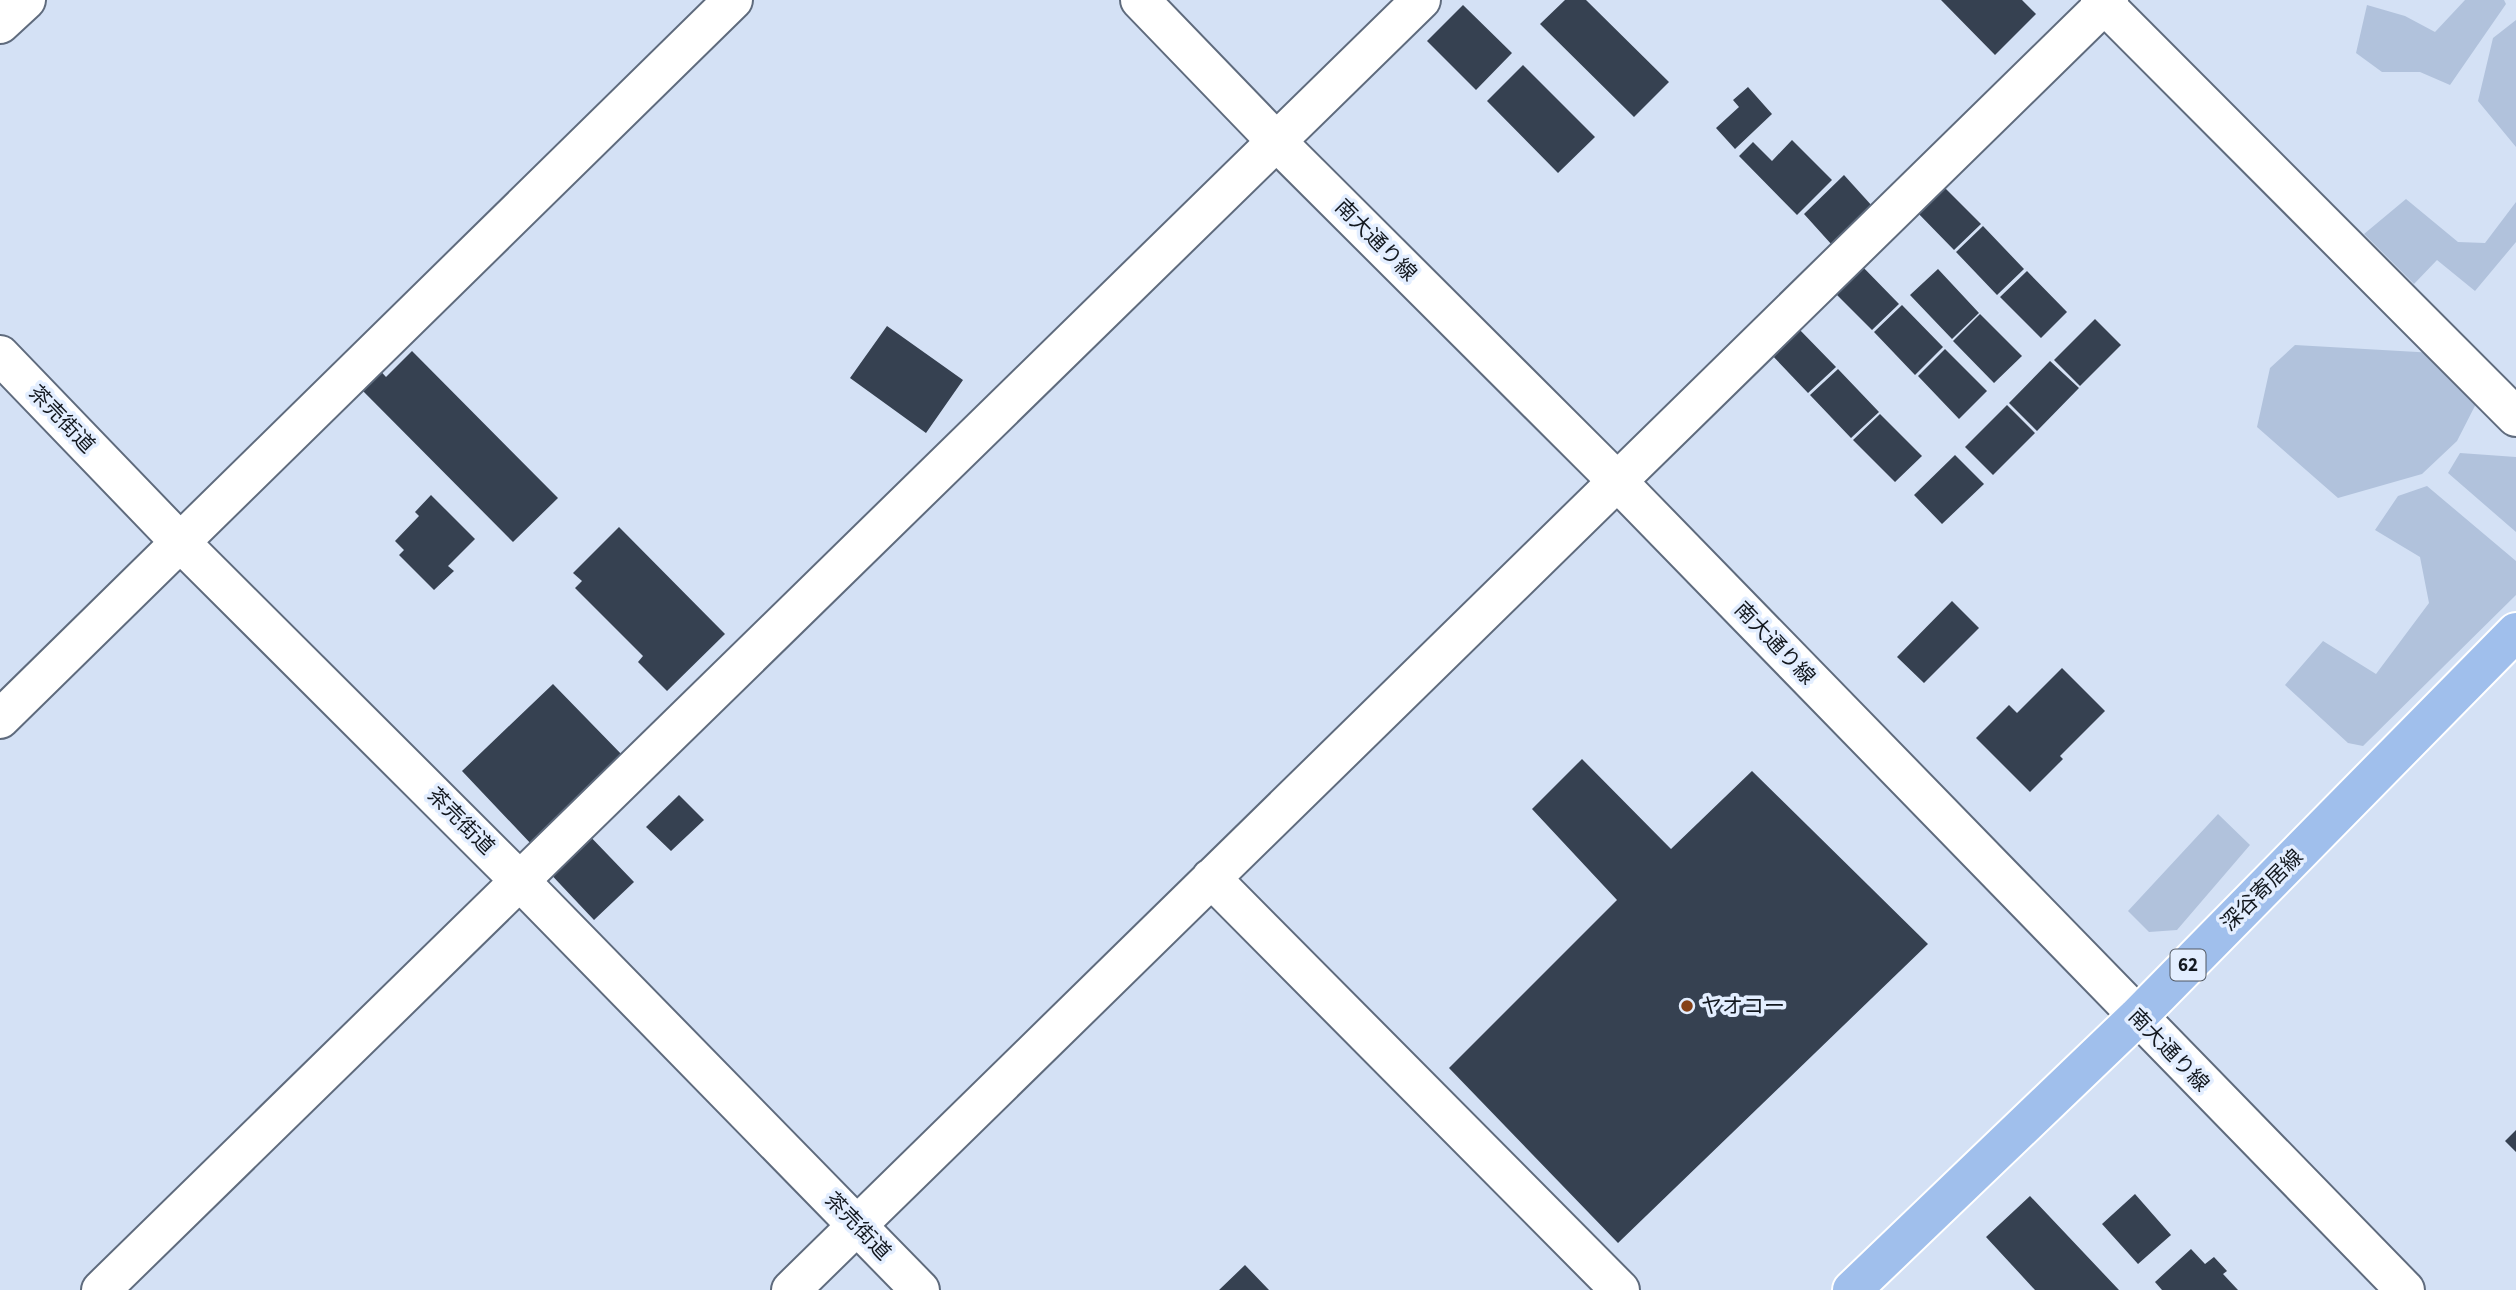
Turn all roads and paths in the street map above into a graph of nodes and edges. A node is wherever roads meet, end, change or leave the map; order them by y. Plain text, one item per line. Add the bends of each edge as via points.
1 (26, 0) edge
2 (733, 0) edge
3 (1140, 0) edge
4 (1421, 0) edge
5 (2105, 2) edge
6 (0, 24) edge
7 (1277, 142) junction
8 (0, 355) edge
9 (2516, 417) edge
10 (1616, 480) junction
11 (180, 542) junction
12 (2516, 632) edge
13 (0, 719) edge
14 (1211, 878) junction
15 (520, 881) junction
16 (2137, 1017) junction
17 (857, 1226) junction
18 (101, 1290) edge
19 (791, 1290) edge
20 (920, 1290) edge
21 (1620, 1290) edge
22 (1852, 1290) edge
23 (2405, 1290) edge

1 - 6 street
2 - 11 street
3 - 7 street, 南大通り線
4 - 7 street
5 - 9 street
5 - 10 street
7 - 10 street, 南大通り線
7 - 15 street
8 - 11 street, 茶売街道
10 - 14 street
10 - 16 street, 南大通り線
11 - 13 street
11 - 15 street, 茶売街道
12 - 16 main road, 深谷寄居線 / 62
14 - 17 street
14 - 21 street
15 - 17 street, 茶売街道
15 - 18 street
16 - 22 main road, 深谷寄居線 / 62
16 - 23 street, 南大通り線
17 - 19 street
17 - 20 street, 茶売街道

